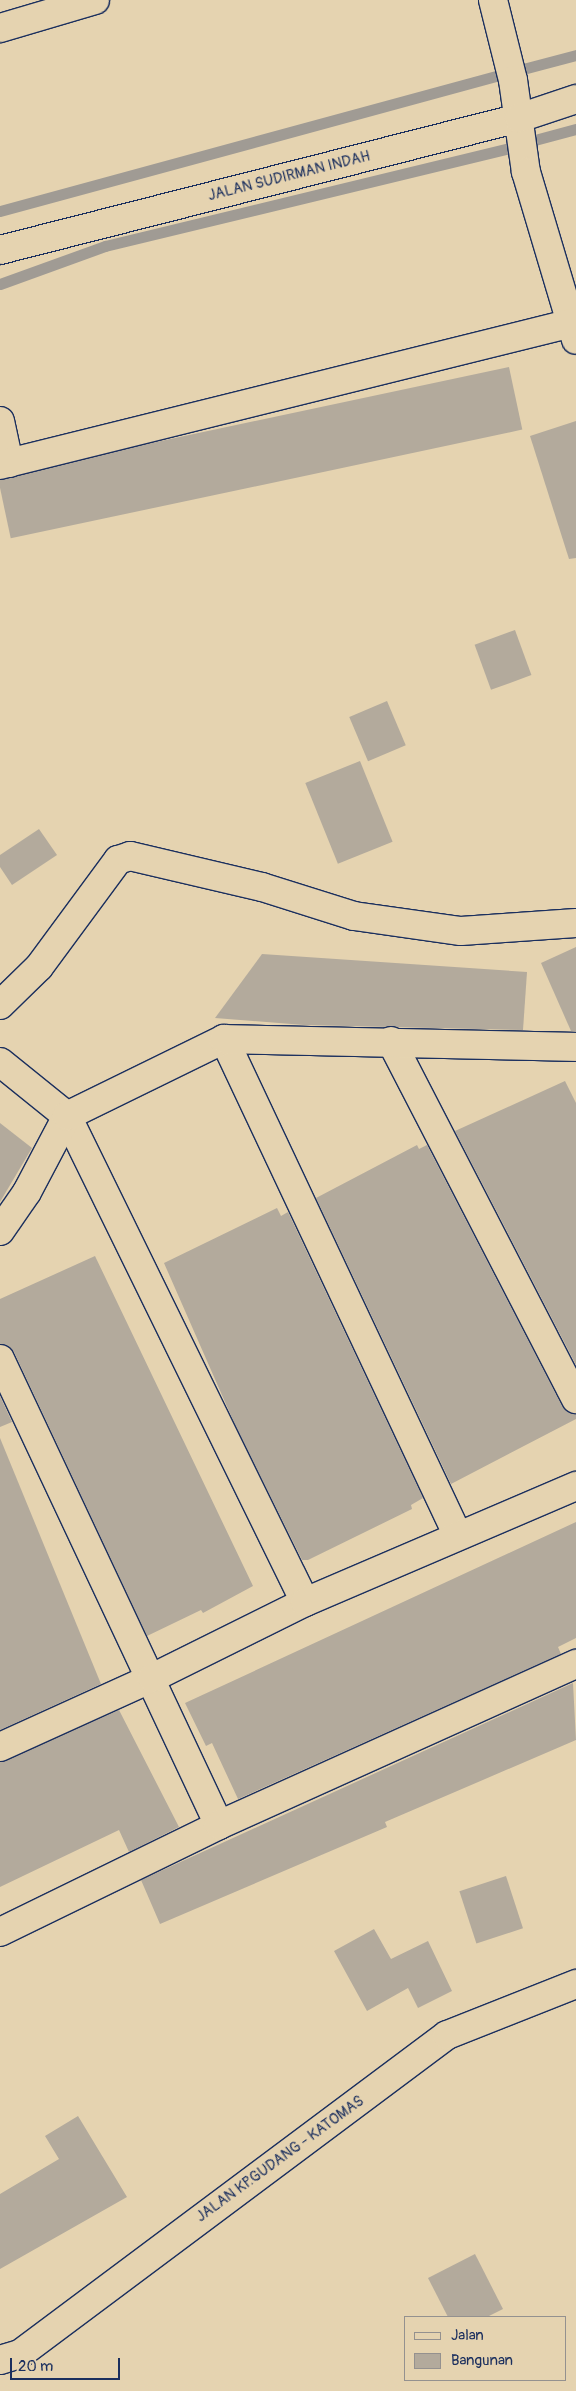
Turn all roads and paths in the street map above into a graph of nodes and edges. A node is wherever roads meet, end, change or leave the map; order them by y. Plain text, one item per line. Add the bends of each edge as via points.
1 (95, 0) edge
2 (493, 0) edge
3 (0, 28) edge
4 (576, 99) edge
5 (519, 118) junction
6 (0, 250) edge
7 (574, 329) edge
8 (0, 421) edge
9 (5, 464) edge
10 (576, 923) edge
11 (0, 1005) edge
12 (224, 1039) junction
13 (391, 1041) junction
14 (576, 1047) edge
15 (0, 1062) edge
16 (67, 1116) junction
17 (0, 1230) edge
18 (0, 1359) edge
19 (576, 1399) edge
20 (576, 1486) edge
21 (458, 1536) junction
22 (305, 1602) junction
23 (576, 1664) edge
24 (152, 1678) junction
25 (3, 1739) edge
26 (219, 1825) junction
27 (0, 1932) edge
28 (576, 1984) edge
29 (0, 2360) edge

1 - 3 street
2 - 5 street
4 - 5 street, JALAN SUDIRMAN INDAH
5 - 6 street, JALAN SUDIRMAN INDAH
5 - 7 street via 526,172
7 - 9 street
8 - 9 street
10 - 11 street via 461,931 354,916 262,887 130,856 118,860 39,967
12 - 13 street
12 - 16 street
12 - 21 street
13 - 14 street
13 - 19 street
15 - 16 street
16 - 17 street via 27,1192
16 - 22 street
18 - 24 street
20 - 21 street
21 - 22 street
22 - 24 street
23 - 26 street
24 - 25 street
24 - 26 street
26 - 27 street
28 - 29 street, JALAN KP.GUDANG - KATOMAS via 447,2036 20,2354

